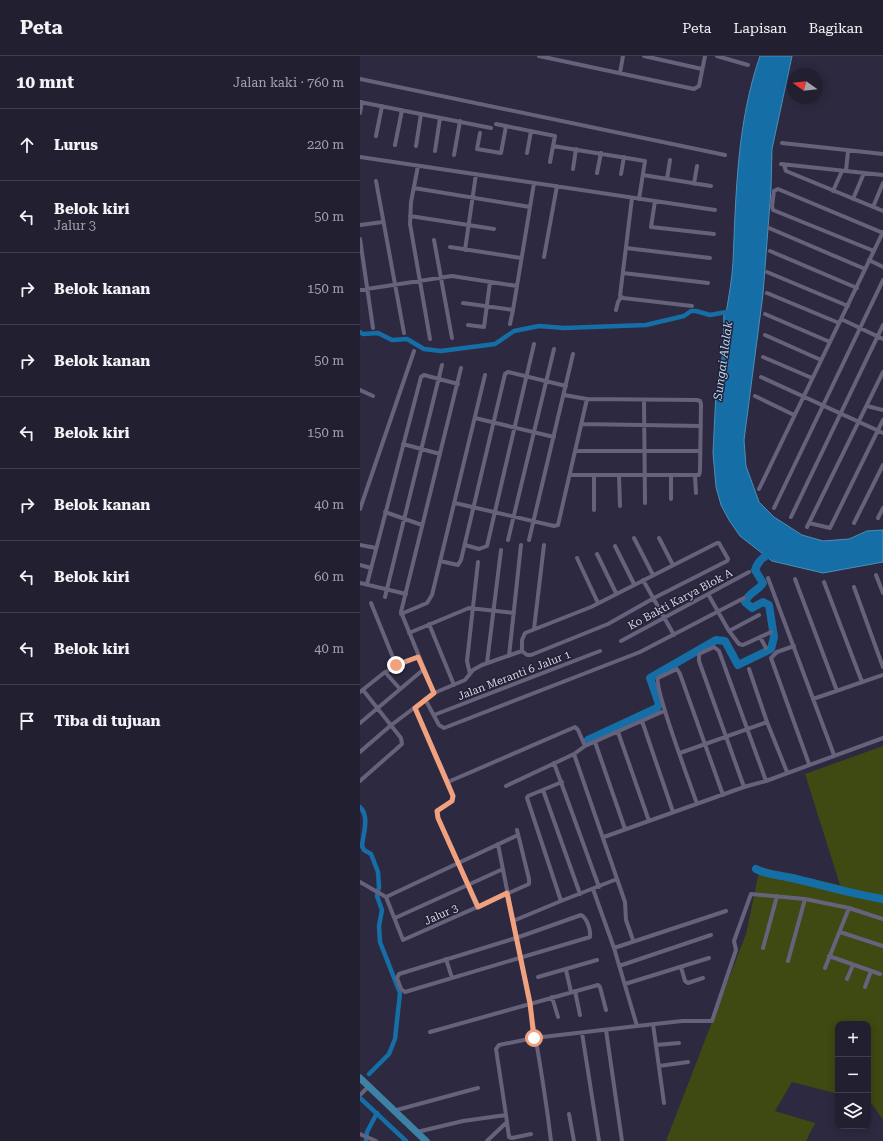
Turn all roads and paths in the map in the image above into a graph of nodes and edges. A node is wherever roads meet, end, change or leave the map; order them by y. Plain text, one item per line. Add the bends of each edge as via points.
1 (539, 56) edge
2 (623, 56) edge
3 (644, 56) edge
4 (705, 56) edge
5 (717, 56) edge
6 (551, 57) edge
7 (748, 65) dead end
8 (702, 69) junction
9 (620, 73) junction
10 (360, 79) edge
11 (361, 102) edge
12 (382, 106) junction
13 (402, 110) junction
14 (360, 113) edge
15 (421, 114) junction
16 (440, 118) junction
17 (460, 122) junction
18 (496, 124) dead end
19 (506, 126) junction
20 (491, 128) dead end
21 (531, 131) junction
22 (480, 133) dead end
23 (376, 136) dead end
24 (782, 143) dead end
25 (396, 144) dead end
26 (416, 146) dead end
27 (553, 146) junction
28 (576, 150) junction
29 (435, 151) dead end
30 (848, 151) junction
31 (601, 153) junction
32 (527, 154) dead end
33 (883, 154) edge
34 (454, 155) dead end
35 (725, 155) dead end
36 (360, 157) edge
37 (624, 157) junction
38 (670, 160) dead end
39 (550, 162) dead end
40 (418, 166) junction
41 (697, 166) dead end
42 (573, 169) dead end
43 (844, 171) junction
44 (597, 173) dead end
45 (864, 173) junction
46 (476, 174) junction
47 (621, 174) dead end
48 (883, 175) edge
49 (643, 176) junction
50 (667, 179) junction
51 (376, 181) dead end
52 (534, 183) junction
53 (883, 183) edge
54 (694, 184) junction
55 (557, 186) junction
56 (711, 186) dead end
57 (414, 188) junction
58 (833, 191) junction
59 (632, 198) junction
60 (472, 199) junction
61 (639, 199) junction
62 (853, 199) junction
63 (655, 201) junction
64 (530, 207) junction
65 (873, 207) junction
66 (715, 210) dead end
67 (883, 211) edge
68 (410, 216) junction
69 (384, 222) junction
70 (360, 225) edge
71 (468, 225) junction
72 (769, 228) dead end
73 (494, 229) dead end
74 (883, 232) edge
75 (714, 234) dead end
76 (360, 239) edge
77 (434, 240) dead end
78 (450, 247) dead end
79 (626, 248) junction
80 (465, 250) junction
81 (770, 251) dead end
82 (874, 251) junction
83 (544, 257) dead end
84 (521, 258) junction
85 (710, 258) dead end
86 (869, 260) junction
87 (883, 267) edge
88 (865, 269) junction
89 (766, 272) dead end
90 (623, 273) junction
91 (440, 278) junction
92 (883, 280) edge
93 (420, 281) junction
94 (490, 282) junction
95 (708, 283) dead end
96 (395, 285) junction
97 (517, 286) junction
98 (857, 288) junction
99 (368, 289) junction
100 (360, 290) edge
101 (767, 293) dead end
102 (621, 297) junction
103 (464, 303) dead end
104 (487, 306) junction
105 (692, 306) dead end
106 (848, 306) junction
107 (513, 310) junction
108 (616, 310) dead end
109 (765, 314) dead end
110 (840, 321) junction
111 (510, 324) dead end
112 (468, 325) dead end
113 (883, 325) edge
114 (373, 328) dead end
115 (860, 328) junction
116 (404, 333) dead end
117 (765, 335) dead end
118 (877, 337) junction
119 (452, 338) dead end
120 (430, 339) dead end
121 (883, 339) edge
122 (830, 342) junction
123 (534, 344) dead end
124 (554, 349) dead end
125 (414, 351) dead end
126 (573, 354) dead end
127 (763, 357) dead end
128 (821, 360) junction
129 (442, 365) dead end
130 (462, 368) dead end
131 (883, 372) edge
132 (485, 375) dead end
133 (526, 376) junction
134 (761, 377) dead end
135 (439, 378) junction
136 (812, 378) junction
137 (546, 381) junction
138 (458, 384) junction
139 (566, 386) junction
140 (360, 390) edge
141 (564, 395) junction
142 (373, 396) dead end
143 (755, 396) dead end
144 (803, 396) junction
145 (587, 399) junction
146 (644, 401) junction
147 (822, 404) junction
148 (867, 406) junction
149 (883, 410) edge
150 (842, 413) junction
151 (794, 415) junction
152 (475, 418) junction
153 (883, 420) edge
154 (860, 422) junction
155 (494, 423) junction
156 (581, 424) junction
157 (644, 425) junction
158 (701, 426) junction
159 (514, 428) junction
160 (878, 430) junction
161 (883, 432) edge
162 (534, 433) junction
163 (554, 437) junction
164 (403, 444) junction
165 (421, 448) junction
166 (644, 450) junction
167 (575, 451) junction
168 (700, 451) junction
169 (440, 454) junction
170 (883, 465) edge
171 (570, 475) junction
172 (644, 475) junction
173 (594, 476) junction
174 (619, 476) junction
175 (671, 476) junction
176 (695, 476) junction
177 (759, 488) dead end
178 (696, 492) dead end
179 (671, 499) dead end
180 (454, 503) junction
181 (645, 503) dead end
182 (620, 506) dead end
183 (474, 508) junction
184 (774, 508) dead end
185 (883, 508) edge
186 (360, 509) edge
187 (594, 510) dead end
188 (384, 512) junction
189 (495, 512) junction
190 (514, 517) junction
191 (404, 518) junction
192 (791, 518) dead end
193 (878, 518) dead end
194 (534, 521) junction
195 (854, 523) dead end
196 (422, 525) junction
197 (634, 538) dead end
198 (659, 538) dead end
199 (508, 540) dead end
200 (529, 540) dead end
201 (360, 545) edge
202 (464, 545) junction
203 (521, 545) dead end
204 (544, 545) dead end
205 (615, 546) dead end
206 (376, 548) junction
207 (501, 550) dead end
208 (597, 554) dead end
209 (577, 558) dead end
210 (440, 561) junction
211 (478, 562) dead end
212 (360, 565) edge
213 (672, 565) junction
214 (371, 568) junction
215 (749, 572) dead end
216 (653, 575) junction
217 (876, 575) dead end
218 (768, 578) dead end
219 (795, 579) dead end
220 (643, 580) junction
221 (824, 582) dead end
222 (360, 583) edge
223 (367, 584) junction
224 (634, 584) junction
225 (854, 587) dead end
226 (386, 589) junction
227 (616, 593) junction
228 (883, 593) edge
229 (406, 594) junction
230 (708, 594) junction
231 (385, 596) dead end
232 (654, 598) junction
233 (744, 598) dead end
234 (370, 603) dead end
235 (598, 603) junction
236 (473, 607) junction
237 (493, 610) junction
238 (514, 613) junction
239 (718, 613) junction
240 (401, 614) junction
241 (759, 615) dead end
242 (665, 617) junction
243 (428, 624) junction
244 (534, 629) junction
245 (729, 631) junction
246 (409, 632) junction
247 (771, 632) dead end
248 (674, 635) junction
249 (760, 637) junction
250 (621, 641) dead end
251 (794, 646) junction
252 (766, 648) dead end
253 (522, 651) junction
254 (600, 651) dead end
255 (509, 656) junction
256 (418, 657) junction
257 (487, 663) junction
258 (396, 665) junction
259 (883, 667) edge
260 (424, 669) junction
261 (749, 669) dead end
262 (385, 672) junction
263 (470, 674) junction
264 (883, 675) edge
265 (862, 682) junction
266 (454, 685) junction
267 (400, 689) junction
268 (361, 691) edge
269 (837, 691) junction
270 (434, 693) junction
271 (425, 699) junction
272 (813, 699) junction
273 (415, 708) junction
274 (377, 709) junction
275 (664, 711) junction
276 (434, 714) junction
277 (642, 721) junction
278 (360, 722) edge
279 (767, 722) junction
280 (390, 726) junction
281 (747, 728) junction
282 (618, 732) junction
283 (726, 736) junction
284 (883, 738) edge
285 (595, 742) junction
286 (704, 744) junction
287 (585, 746) junction
288 (360, 752) edge
289 (680, 753) junction
290 (574, 754) junction
291 (834, 755) junction
292 (554, 763) junction
293 (809, 764) junction
294 (787, 772) junction
295 (360, 781) edge
296 (766, 781) junction
297 (448, 782) junction
298 (562, 782) junction
299 (506, 786) dead end
300 (744, 787) junction
301 (543, 790) junction
302 (723, 795) junction
303 (697, 804) junction
304 (673, 812) junction
305 (649, 821) junction
306 (625, 829) junction
307 (604, 837) junction
308 (498, 844) junction
309 (458, 863) junction
310 (503, 869) junction
311 (616, 879) junction
312 (360, 882) edge
313 (468, 886) junction
314 (599, 887) junction
315 (593, 889) junction
316 (507, 893) junction
317 (580, 894) junction
318 (777, 896) junction
319 (386, 897) junction
320 (805, 899) junction
321 (561, 901) junction
322 (478, 907) junction
323 (850, 908) junction
324 (726, 911) dead end
325 (395, 918) junction
326 (883, 919) edge
327 (513, 921) junction
328 (840, 932) junction
329 (711, 935) dead end
330 (516, 938) junction
331 (633, 940) junction
332 (883, 946) edge
333 (614, 948) junction
334 (763, 948) dead end
335 (829, 956) junction
336 (520, 958) junction
337 (709, 958) dead end
338 (446, 960) junction
339 (597, 960) dead end
340 (788, 961) dead end
341 (853, 965) junction
342 (619, 966) junction
343 (681, 967) junction
344 (824, 968) dead end
345 (566, 970) junction
346 (871, 971) junction
347 (880, 974) dead end
348 (538, 977) dead end
349 (452, 978) junction
350 (703, 978) dead end
351 (847, 979) dead end
352 (625, 984) junction
353 (865, 987) dead end
354 (573, 992) junction
355 (552, 997) junction
356 (530, 1003) junction
357 (606, 1010) dead end
358 (580, 1015) dead end
359 (558, 1017) dead end
360 (653, 1024) junction
361 (637, 1026) junction
362 (606, 1030) junction
363 (430, 1032) dead end
364 (582, 1033) junction
365 (534, 1038) junction
366 (679, 1043) dead end
367 (656, 1045) junction
368 (688, 1062) dead end
369 (659, 1066) junction
370 (360, 1078) edge
371 (368, 1086) junction
372 (478, 1088) dead end
373 (361, 1094) edge
374 (664, 1103) dead end
375 (393, 1111) junction
376 (569, 1114) dead end
377 (506, 1115) junction
378 (507, 1122) junction
379 (417, 1132) junction
380 (360, 1134) edge
381 (531, 1134) dead end
382 (376, 1141) edge
383 (426, 1141) edge
384 (487, 1141) edge
385 (551, 1141) edge
386 (574, 1141) edge
387 (599, 1141) edge
388 (622, 1141) edge

1 - 6 street
2 - 9 street
3 - 8 street
4 - 8 street
5 - 7 street
6 - 9 street
8 - 9 street via 699,86 694,89
10 - 35 street
11 - 12 street
11 - 14 street
12 - 13 street
12 - 23 street
13 - 15 street
13 - 25 street
15 - 16 street
15 - 26 street
16 - 17 street
16 - 29 street
17 - 20 street
17 - 34 street
18 - 19 street
19 - 21 street
19 - 22 street via 501,153 477,149
21 - 27 street via 555,136
21 - 32 street
24 - 30 street
27 - 28 street
27 - 39 street
28 - 31 street
28 - 42 street
30 - 33 street
30 - 43 street
31 - 37 street
31 - 44 street
36 - 40 street
37 - 47 street
37 - 49 street via 645,161
38 - 50 street
40 - 46 street
40 - 57 street
41 - 54 street
43 - 45 street
43 - 58 street
43 - 58 street via 783,164 786,170
45 - 48 street
45 - 62 street
46 - 52 street
46 - 60 street
49 - 50 street
49 - 61 street
50 - 54 street
51 - 69 street
52 - 55 street
52 - 64 street
53 - 65 street
54 - 56 street
55 - 59 street
55 - 83 street
57 - 60 street
57 - 68 street
58 - 62 street
59 - 61 street
59 - 79 street
60 - 64 street
60 - 71 street
61 - 63 street
62 - 65 street
63 - 66 street
63 - 75 street via 651,227
64 - 84 street
65 - 67 street
68 - 71 street
68 - 93 street
69 - 70 street
69 - 96 street
71 - 73 street
71 - 80 street
72 - 88 street
74 - 82 street
74 - 82 street via 776,189 774,191 774,210
76 - 99 street
77 - 91 street
78 - 80 street
79 - 85 street
79 - 90 street
80 - 84 street
81 - 98 street
82 - 86 street
84 - 97 street
86 - 87 street
86 - 88 street
88 - 98 street
89 - 106 street
90 - 95 street
90 - 102 street
91 - 93 street
91 - 94 street via 452,276
91 - 119 street
92 - 115 street
93 - 96 street
93 - 120 street
94 - 97 street
94 - 104 street
96 - 99 street
96 - 116 street
97 - 107 street
98 - 106 street
99 - 100 street
99 - 114 street
101 - 110 street
102 - 105 street
102 - 108 street
103 - 104 street
104 - 107 street
104 - 112 street via 484,327
106 - 110 street
107 - 111 street
109 - 122 street
110 - 115 street
110 - 122 street
113 - 118 street
115 - 118 street
115 - 147 street
117 - 128 street
118 - 121 street
118 - 150 street
122 - 128 street
123 - 133 street
124 - 137 street
125 - 186 street
126 - 139 street
127 - 136 street
128 - 136 street
129 - 135 street
130 - 138 street
131 - 148 street
132 - 152 street
133 - 137 street
133 - 155 street via 508,372 505,374
133 - 159 street
134 - 144 street
135 - 138 street
135 - 164 street via 421,376
135 - 165 street
136 - 144 street
137 - 139 street
137 - 162 street
138 - 169 street
139 - 141 street
140 - 142 street
141 - 145 street
141 - 163 street
143 - 151 street
144 - 147 street
144 - 151 street
145 - 146 street
145 - 156 street
146 - 157 street
146 - 158 street via 700,400
147 - 150 street
147 - 184 street
148 - 149 street
148 - 154 street
150 - 154 street
150 - 192 street
151 - 177 street
152 - 155 street
152 - 180 street
153 - 160 street
154 - 160 street
154 - 160 street via 808,525 828,529 830,527
155 - 159 street
155 - 183 street
156 - 157 street
156 - 167 street
157 - 158 street
157 - 166 street
158 - 168 street
159 - 162 street
159 - 189 street
160 - 161 street
162 - 163 street
162 - 190 street
163 - 194 street
164 - 165 street
164 - 188 street
165 - 169 street
165 - 191 street
166 - 167 street
166 - 168 street
166 - 172 street
167 - 171 street
168 - 176 street via 700,471 699,475
169 - 196 street
170 - 195 street
171 - 173 street
171 - 194 street via 558,525
172 - 174 street
172 - 175 street
172 - 181 street
173 - 174 street
173 - 187 street
174 - 182 street
175 - 176 street
175 - 179 street
176 - 178 street
180 - 183 street
180 - 210 street
183 - 189 street
183 - 202 street
185 - 193 street
188 - 191 street
188 - 206 street
189 - 190 street
189 - 202 street via 487,546 480,549
190 - 194 street
190 - 199 street
191 - 196 street
191 - 226 street
194 - 200 street
196 - 229 street
197 - 216 street
198 - 213 street
201 - 206 street
202 - 210 street via 460,564
203 - 238 street
204 - 244 street
205 - 224 street
206 - 214 street
207 - 237 street
208 - 227 street
209 - 235 street
210 - 240 street via 429,601
211 - 236 street
212 - 214 street
213 - 216 street
213 - 232 street via 718,542 728,560
214 - 223 street
215 - 230 street, Ko Bakti Karya Blok A
216 - 220 street
217 - 228 street
218 - 251 street
219 - 269 street
220 - 224 street
220 - 232 street
221 - 265 street
222 - 223 street
223 - 226 street
224 - 227 street
225 - 259 street
226 - 229 street
226 - 231 street
227 - 235 street
229 - 240 street
230 - 239 street
230 - 242 street, Ko Bakti Karya Blok A
232 - 242 street
232 - 253 street via 608,624 582,635 532,655
233 - 239 street
234 - 258 street
235 - 244 street
236 - 237 street
236 - 243 street
236 - 263 street via 467,661
237 - 238 street
237 - 257 street
238 - 255 street
239 - 245 street
239 - 248 street
240 - 246 street
241 - 245 street
242 - 248 street
242 - 250 street, Ko Bakti Karya Blok A
243 - 246 street
243 - 266 street
244 - 253 street via 524,634
245 - 249 street via 741,645
246 - 256 street
247 - 249 street
248 - 276 street via 640,652 442,728
249 - 252 street
251 - 272 street
251 - 293 street via 777,652 771,658
253 - 255 street
254 - 276 street, Jalan Meranti 6 Jalur 1
255 - 257 street
256 - 258 street
256 - 260 street
257 - 263 street
258 - 262 street
260 - 267 street
260 - 270 street
261 - 279 street
262 - 267 street
262 - 268 street
263 - 266 street via 465,680
264 - 265 street
265 - 269 street
266 - 270 street
267 - 274 street
268 - 274 street
269 - 272 street
270 - 271 street
271 - 273 street
271 - 276 street
272 - 291 street
273 - 280 street
273 - 297 street
274 - 278 street
274 - 280 street
275 - 277 street
275 - 286 street via 657,680 677,669
275 - 289 street
277 - 282 street
277 - 304 street
279 - 281 street
279 - 294 street
280 - 288 street
280 - 295 street via 401,738 400,746
281 - 283 street
281 - 283 street via 719,651 714,647 700,654 699,661
281 - 296 street
282 - 285 street
282 - 305 street
283 - 286 street
283 - 300 street
284 - 291 street
285 - 287 street
285 - 306 street
286 - 289 street
286 - 302 street
287 - 290 street
287 - 297 street via 577,728 572,727
289 - 303 street
290 - 292 street
290 - 307 street
291 - 293 street
292 - 298 street
292 - 299 street
293 - 294 street
294 - 296 street
296 - 300 street
297 - 309 street via 453,796 452,801 436,813
298 - 301 street
298 - 314 street
300 - 302 street
301 - 317 street
301 - 321 street via 527,798
302 - 303 street
303 - 304 street
304 - 305 street
305 - 306 street
306 - 307 street
307 - 311 street
308 - 309 street
308 - 310 street
308 - 316 street, Jalur 3 via 517,833 529,882
309 - 313 street
309 - 319 street
310 - 313 street
310 - 316 street
311 - 314 street
311 - 331 street via 626,902 626,920
312 - 319 street
313 - 322 street
313 - 325 street
314 - 315 street
315 - 317 street
315 - 333 street
316 - 322 street, Jalur 3
316 - 327 street
317 - 321 street
318 - 320 street
318 - 334 street
318 - 360 street via 751,894 734,941 736,950 712,1021
319 - 325 street
320 - 323 street
320 - 340 street
321 - 327 street
322 - 325 street, Jalur 3 via 403,940
323 - 326 street
323 - 328 street
324 - 331 street
327 - 330 street
328 - 332 street
328 - 335 street
329 - 342 street
330 - 336 street
330 - 336 street via 581,915 585,917 590,930 590,937
330 - 338 street
331 - 333 street
333 - 342 street
335 - 341 street
335 - 344 street
336 - 349 street
336 - 356 street
337 - 343 street
338 - 349 street
338 - 349 street via 399,974 401,989 405,992
339 - 345 street
341 - 346 street
341 - 351 street
342 - 352 street
343 - 350 street via 688,983
343 - 352 street
345 - 348 street
345 - 354 street
346 - 347 street
346 - 353 street
352 - 361 street
354 - 355 street
354 - 357 street via 600,985
354 - 358 street
355 - 356 street
355 - 359 street
356 - 363 street
356 - 365 street
360 - 361 street
360 - 367 street
361 - 362 street
362 - 364 street
362 - 388 street
364 - 365 street
364 - 387 street
365 - 377 street via 497,1047
365 - 385 street via 541,1066
366 - 367 street
367 - 369 street
368 - 369 street
369 - 374 street
370 - 371 main road
371 - 373 street
371 - 375 main road
372 - 375 street
375 - 379 main road
376 - 386 street
377 - 378 street
377 - 379 street via 463,1121
378 - 381 street via 510,1138
378 - 384 street
379 - 383 main road
380 - 382 street

